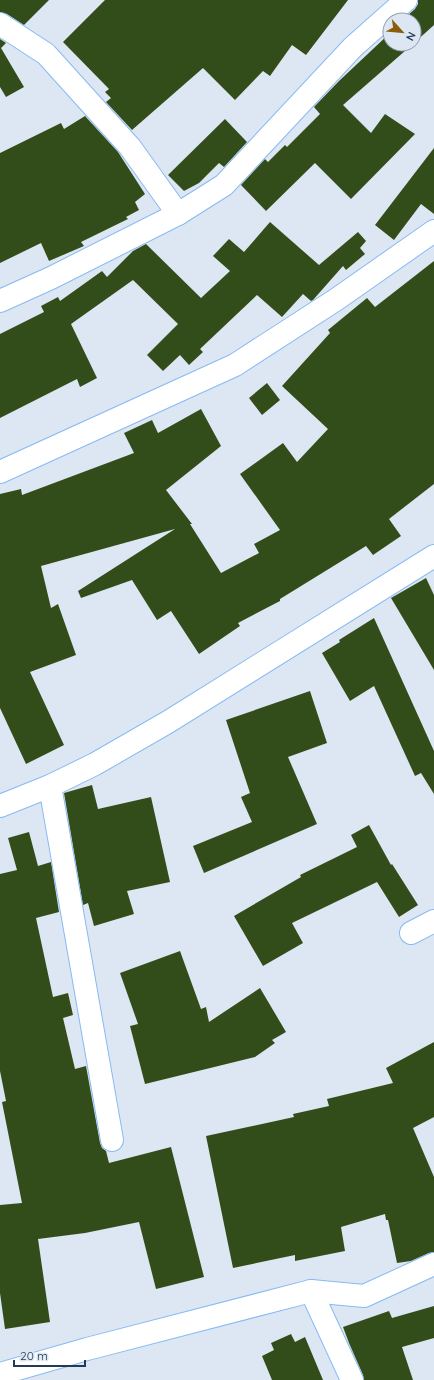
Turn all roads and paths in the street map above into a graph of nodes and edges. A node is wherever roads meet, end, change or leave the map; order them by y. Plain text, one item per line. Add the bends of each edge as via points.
1 (406, 0) edge
2 (0, 24) edge
3 (178, 214) junction
4 (434, 231) edge
5 (0, 301) edge
6 (0, 472) edge
7 (434, 556) edge
8 (50, 786) junction
9 (0, 806) edge
10 (434, 921) edge
11 (411, 933) dead end
12 (112, 1140) dead end
13 (434, 1264) edge
14 (311, 1290) junction
15 (0, 1374) edge
16 (352, 1380) edge

1 - 3 street via 353,47 224,185
2 - 3 street via 46,54 130,147
3 - 5 street
4 - 6 street via 337,299 235,365
7 - 8 street via 168,722 96,764
8 - 9 street
8 - 12 street
10 - 11 street
13 - 14 street via 364,1296
14 - 15 street
14 - 16 street

